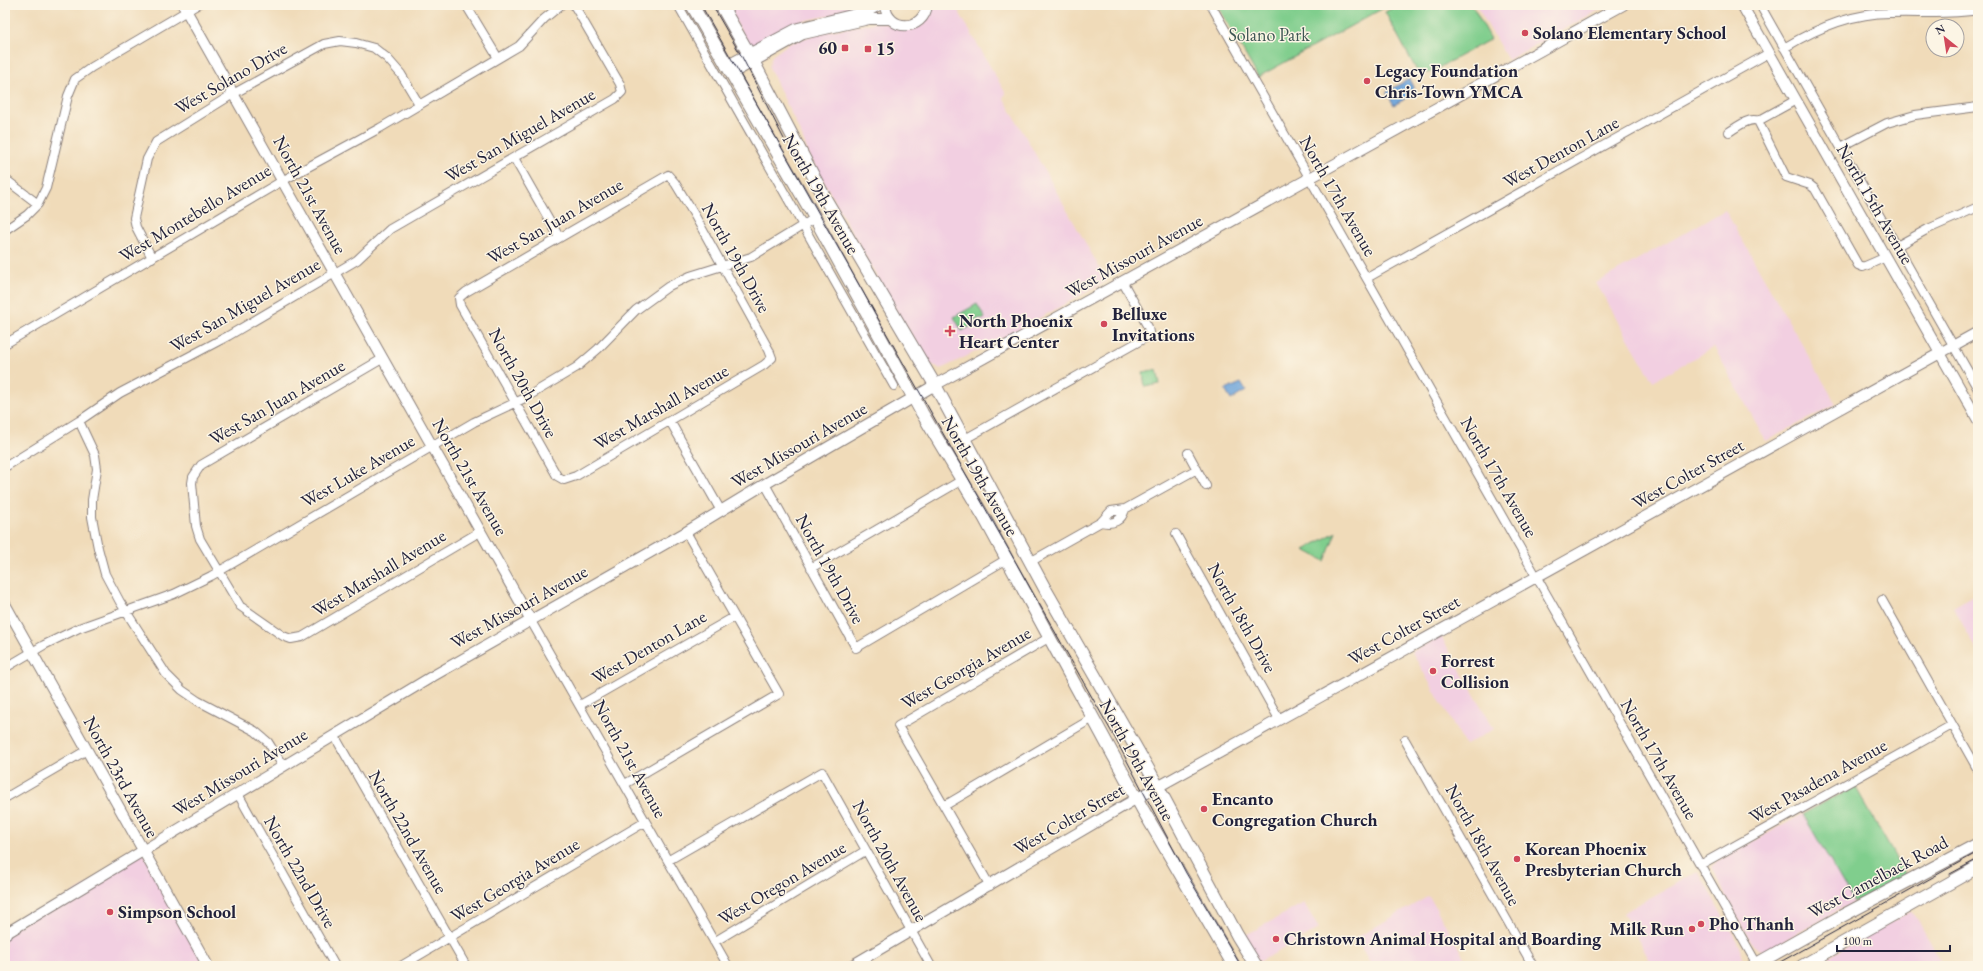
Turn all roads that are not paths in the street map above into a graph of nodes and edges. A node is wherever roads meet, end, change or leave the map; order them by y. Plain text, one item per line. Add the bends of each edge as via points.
1 (197, 5) edge
2 (466, 5) edge
3 (561, 5) edge
4 (574, 5) edge
5 (678, 5) edge
6 (692, 5) edge
7 (721, 5) edge
8 (879, 5) edge
9 (885, 5) edge
10 (927, 5) edge
11 (1211, 5) edge
12 (1623, 5) edge
13 (1742, 5) edge
14 (1760, 5) edge
15 (184, 8) edge
16 (1921, 9) edge
17 (1978, 10) edge
18 (890, 19) junction
19 (1784, 48) junction
20 (1769, 53) junction
21 (751, 57) junction
22 (498, 58) junction
23 (729, 70) junction
24 (233, 94) junction
25 (1796, 100) junction
26 (419, 104) junction
27 (1978, 107) edge
28 (1758, 121) junction
29 (1729, 132) dead end
30 (1841, 147) junction
31 (514, 158) junction
32 (668, 175) joint
33 (5, 179) edge
34 (1310, 179) junction
35 (282, 181) junction
36 (38, 204) junction
37 (1978, 207) edge
38 (815, 218) junction
39 (802, 226) junction
40 (5, 230) edge
41 (559, 237) junction
42 (1897, 246) junction
43 (1886, 257) junction
44 (152, 258) junction
45 (723, 266) junction
46 (334, 272) junction
47 (1367, 278) junction
48 (1122, 281) junction
49 (459, 298) joint
50 (1978, 332) edge
51 (5, 344) edge
52 (1953, 346) junction
53 (1941, 353) junction
54 (772, 358) joint
55 (382, 359) junction
56 (935, 385) junction
57 (894, 386) dead end
58 (1978, 389) edge
59 (913, 398) junction
60 (515, 403) junction
61 (1978, 420) edge
62 (79, 421) junction
63 (670, 421) junction
64 (965, 440) junction
65 (433, 446) junction
66 (1188, 453) dead end
67 (5, 467) edge
68 (1197, 469) junction
69 (564, 480) joint
70 (962, 480) junction
71 (765, 484) junction
72 (1206, 486) dead end
73 (1125, 509) junction
74 (721, 510) junction
75 (1102, 522) junction
76 (481, 531) junction
77 (686, 532) junction
78 (1176, 534) dead end
79 (1007, 559) junction
80 (1030, 562) junction
81 (811, 568) junction
82 (218, 572) junction
83 (1537, 577) junction
84 (1882, 600) dead end
85 (5, 604) edge
86 (125, 611) junction
87 (734, 617) junction
88 (531, 621) junction
89 (1050, 637) junction
90 (32, 652) junction
91 (5, 668) edge
92 (580, 705) junction
93 (1093, 718) junction
94 (1279, 719) junction
95 (1952, 725) junction
96 (334, 735) junction
97 (1405, 740) dead end
98 (87, 750) junction
99 (283, 766) junction
100 (1978, 770) edge
101 (625, 784) junction
102 (1158, 787) junction
103 (238, 794) junction
104 (5, 798) edge
105 (1137, 799) junction
106 (944, 806) junction
107 (645, 822) junction
108 (1978, 844) edge
109 (865, 851) junction
110 (143, 852) junction
111 (669, 860) junction
112 (1700, 865) junction
113 (1978, 867) edge
114 (990, 886) junction
115 (911, 932) junction
116 (5, 934) edge
117 (450, 938) junction
118 (714, 942) junction
119 (1756, 965) edge
120 (208, 966) edge
121 (336, 966) edge
122 (401, 966) edge
123 (466, 966) edge
124 (728, 966) edge
125 (851, 966) edge
126 (931, 966) edge
127 (1234, 966) edge
128 (1256, 966) edge
129 (1533, 966) edge
130 (1802, 966) edge

1 - 15 street
2 - 22 street
3 - 22 street, West Montebello Avenue via 519,46
4 - 31 street, West San Miguel Avenue via 620,84 622,92 615,99
5 - 39 street, North 19th Avenue
6 - 23 main road, North 19th Avenue
7 - 21 main road, North 19th Avenue
8 - 21 street via 868,11 798,28
9 - 18 street
10 - 18 street via 924,16 908,26 899,25
11 - 34 street, North 17th Avenue
12 - 34 street, West Missouri Avenue
13 - 20 street, North 15th Avenue
14 - 19 street, North 15th Avenue
15 - 24 street, North 21st Avenue
15 - 36 street via 76,79 68,96 46,188
16 - 17 street via 1961,12
16 - 19 street via 1860,16 1833,24
18 - 21 street via 869,18 803,34
19 - 30 street, North 15th Avenue
20 - 25 street, North 15th Avenue
20 - 47 street, West Denton Lane
21 - 23 street
21 - 56 main road, North 19th Avenue via 826,200
22 - 26 street, West Montebello Avenue
23 - 38 main road, North 19th Avenue
24 - 26 street, West Solano Drive via 324,44 340,41 374,48 387,58 401,74
24 - 35 street, North 21st Avenue
24 - 44 street, West Solano Drive via 156,142 147,159 134,218
25 - 28 street
25 - 43 street, North 15th Avenue
26 - 35 street, West Montebello Avenue
27 - 30 street via 1908,117 1887,123
28 - 29 street via 1750,120
28 - 43 street via 1786,177 1815,189 1858,265 1863,267
30 - 42 street, North 15th Avenue
31 - 41 street
31 - 46 street, West San Miguel Avenue via 390,229 357,260
32 - 41 street, West San Juan Avenue
32 - 45 street, North 19th Drive
33 - 36 street
34 - 47 street, North 17th Avenue
34 - 48 street, West Missouri Avenue
35 - 44 street, West Montebello Avenue
35 - 46 street, North 21st Avenue
36 - 40 street via 27,216
37 - 42 street
38 - 39 street, West Luke Avenue
38 - 59 main road, North 19th Avenue
39 - 45 street, West Luke Avenue via 751,257
39 - 57 street, North 19th Avenue
41 - 49 street, West San Juan Avenue
42 - 52 street, North 15th Avenue
43 - 53 street, North 15th Avenue
44 - 51 street, West Montebello Avenue
45 - 54 street, North 19th Drive
45 - 60 street, West Luke Avenue via 690,276 656,294 577,367
46 - 55 street, North 21st Avenue
46 - 62 street, West San Miguel Avenue via 228,336 120,393
47 - 83 street, North 17th Avenue
48 - 56 street, West Missouri Avenue
48 - 64 street via 1149,333 1138,342
49 - 60 street, North 20th Drive
50 - 52 street, West Colter Street
52 - 53 street, West Colter Street
52 - 58 street, North 15th Avenue
53 - 61 street, North 15th Avenue
53 - 83 street, West Colter Street
54 - 63 street, West Marshall Avenue
55 - 65 street, North 21st Avenue
55 - 82 street, West San Juan Avenue via 201,465 193,477 196,526 200,539
56 - 59 street, West Missouri Avenue
56 - 64 main road, North 19th Avenue
59 - 70 main road, North 19th Avenue
59 - 71 street, West Missouri Avenue
60 - 65 street, West Luke Avenue via 484,416
60 - 69 street, North 20th Drive via 557,476
62 - 67 street, West San Miguel Avenue
62 - 86 street via 95,455 92,517 98,548 105,574
63 - 69 street, West Marshall Avenue via 576,476
63 - 74 street
64 - 80 main road, North 19th Avenue
65 - 76 street, North 21st Avenue
65 - 82 street, West Luke Avenue
66 - 68 street
68 - 72 street
68 - 73 street
70 - 79 main road, North 19th Avenue
70 - 81 street
71 - 74 street, West Missouri Avenue
71 - 81 street, North 19th Drive
73 - 75 street via 1111,511
73 - 75 street via 1118,521
74 - 77 street, West Missouri Avenue
75 - 80 street
76 - 82 street, West Marshall Avenue via 302,637 291,639 240,606
76 - 88 street, North 21st Avenue
77 - 87 street
77 - 88 street, West Missouri Avenue
78 - 94 street, North 18th Drive
79 - 81 street, North 19th Drive via 856,648
79 - 89 main road, North 19th Avenue
80 - 102 main road, North 19th Avenue
82 - 86 street, West Luke Avenue via 174,594
83 - 94 street, West Colter Street
83 - 112 street, North 17th Avenue
84 - 95 street
85 - 90 street, North 23rd Avenue
86 - 90 street, West Luke Avenue via 79,628
86 - 99 street via 166,674 182,690 214,711 255,731 268,742
87 - 92 street, West Denton Lane
87 - 101 street via 779,694
88 - 92 street, North 21st Avenue
88 - 96 street, West Missouri Avenue
89 - 93 main road, North 19th Avenue
89 - 106 street, West Georgia Avenue via 898,726
90 - 91 street, West Luke Avenue
90 - 98 street, North 23rd Avenue
92 - 101 street, North 21st Avenue
93 - 105 main road, North 19th Avenue
93 - 106 street
94 - 102 street, West Colter Street
95 - 100 street
95 - 112 street, West Pasadena Avenue
96 - 99 street, West Missouri Avenue
96 - 117 street, North 22nd Avenue
97 - 129 street, North 18th Avenue
98 - 104 street
98 - 110 street, North 23rd Avenue
99 - 103 street, West Missouri Avenue
101 - 107 street, North 21st Avenue
102 - 105 street, West Colter Street
102 - 128 main road, North 19th Avenue
103 - 110 street, West Missouri Avenue
103 - 121 street, North 22nd Drive
105 - 114 street, West Colter Street
105 - 127 main road, North 19th Avenue
106 - 114 street
107 - 111 street, North 21st Avenue
107 - 117 street, West Georgia Avenue
108 - 119 main road, West Camelback Road
109 - 111 street, North 20th Avenue via 822,772
109 - 115 street, North 20th Avenue
109 - 118 street, West Oregon Avenue
110 - 116 street, West Missouri Avenue
110 - 120 street, North 23rd Avenue
111 - 118 street, North 21st Avenue
112 - 119 street, North 17th Avenue
113 - 130 main road
114 - 115 street, West Colter Street
115 - 125 street, West Colter Street
115 - 126 street, North 20th Avenue
117 - 122 street, West Georgia Avenue
117 - 123 street, North 22nd Avenue
118 - 124 street, North 21st Avenue

